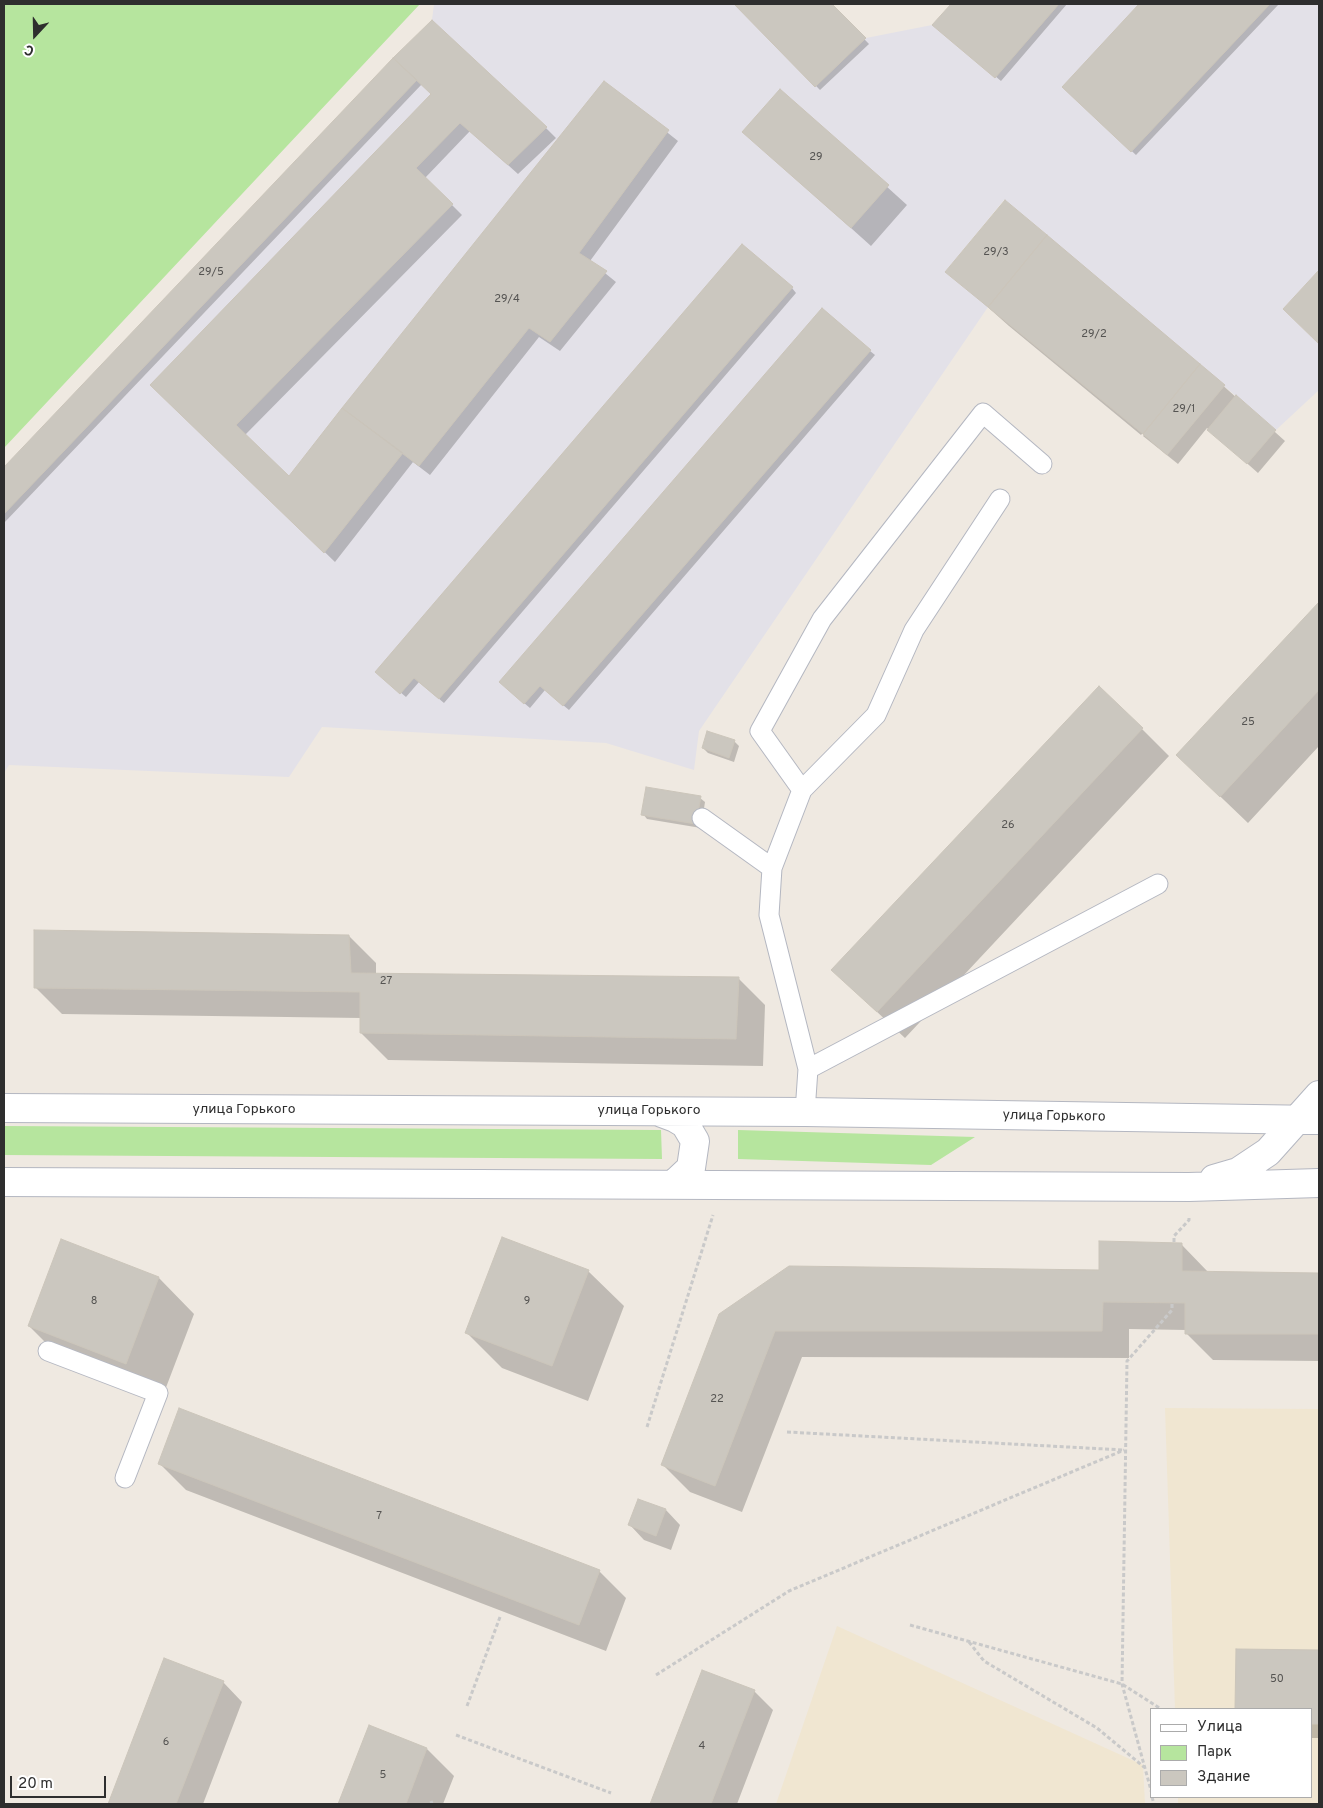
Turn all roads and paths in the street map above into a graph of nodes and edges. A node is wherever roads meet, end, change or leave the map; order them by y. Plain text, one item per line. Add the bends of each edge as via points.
1 (1042, 464) dead end
2 (1000, 499) dead end
3 (802, 790) junction
4 (702, 818) dead end
5 (772, 868) junction
6 (1158, 884) dead end
7 (808, 1069) junction
8 (1319, 1095) edge
9 (4, 1108) edge
10 (659, 1112) junction
11 (805, 1112) junction
12 (1307, 1120) edge
13 (4, 1182) edge
14 (1319, 1183) edge
15 (674, 1184) junction
16 (1189, 1200) junction
17 (713, 1213) dead end
18 (1174, 1242) dead end
19 (1172, 1303) dead end
20 (48, 1351) dead end
21 (647, 1427) dead end
22 (787, 1432) dead end
23 (1124, 1450) junction
24 (125, 1478) dead end
25 (500, 1617) dead end
26 (910, 1625) dead end
27 (968, 1641) junction
28 (656, 1675) dead end
29 (1122, 1684) junction
30 (467, 1706) dead end
31 (1159, 1708) edge
32 (456, 1735) dead end
33 (1144, 1767) junction
34 (1150, 1788) edge
35 (611, 1793) dead end

1 - 3 lane via 983,413 822,619 760,731
2 - 3 lane via 914,630 876,715
3 - 5 lane
4 - 5 lane
5 - 7 lane via 769,915
6 - 7 lane
7 - 11 lane
8 - 12 main road
9 - 10 main road, улица Горького
10 - 11 main road, улица Горького
10 - 15 main road via 685,1124 695,1141 691,1168
11 - 12 main road, улица Горького
12 - 16 main road via 1268,1152
13 - 15 main road
14 - 16 main road
15 - 16 main road
16 - 18 path via 1189,1220 1174,1236
17 - 21 path
19 - 23 path via 1172,1310 1128,1361
20 - 24 lane via 158,1393
22 - 23 path
23 - 28 path via 789,1591
23 - 29 path
25 - 30 path
26 - 27 path
27 - 29 path
27 - 33 path via 984,1661 1096,1728
29 - 31 path
29 - 33 path
32 - 35 path
33 - 34 path

